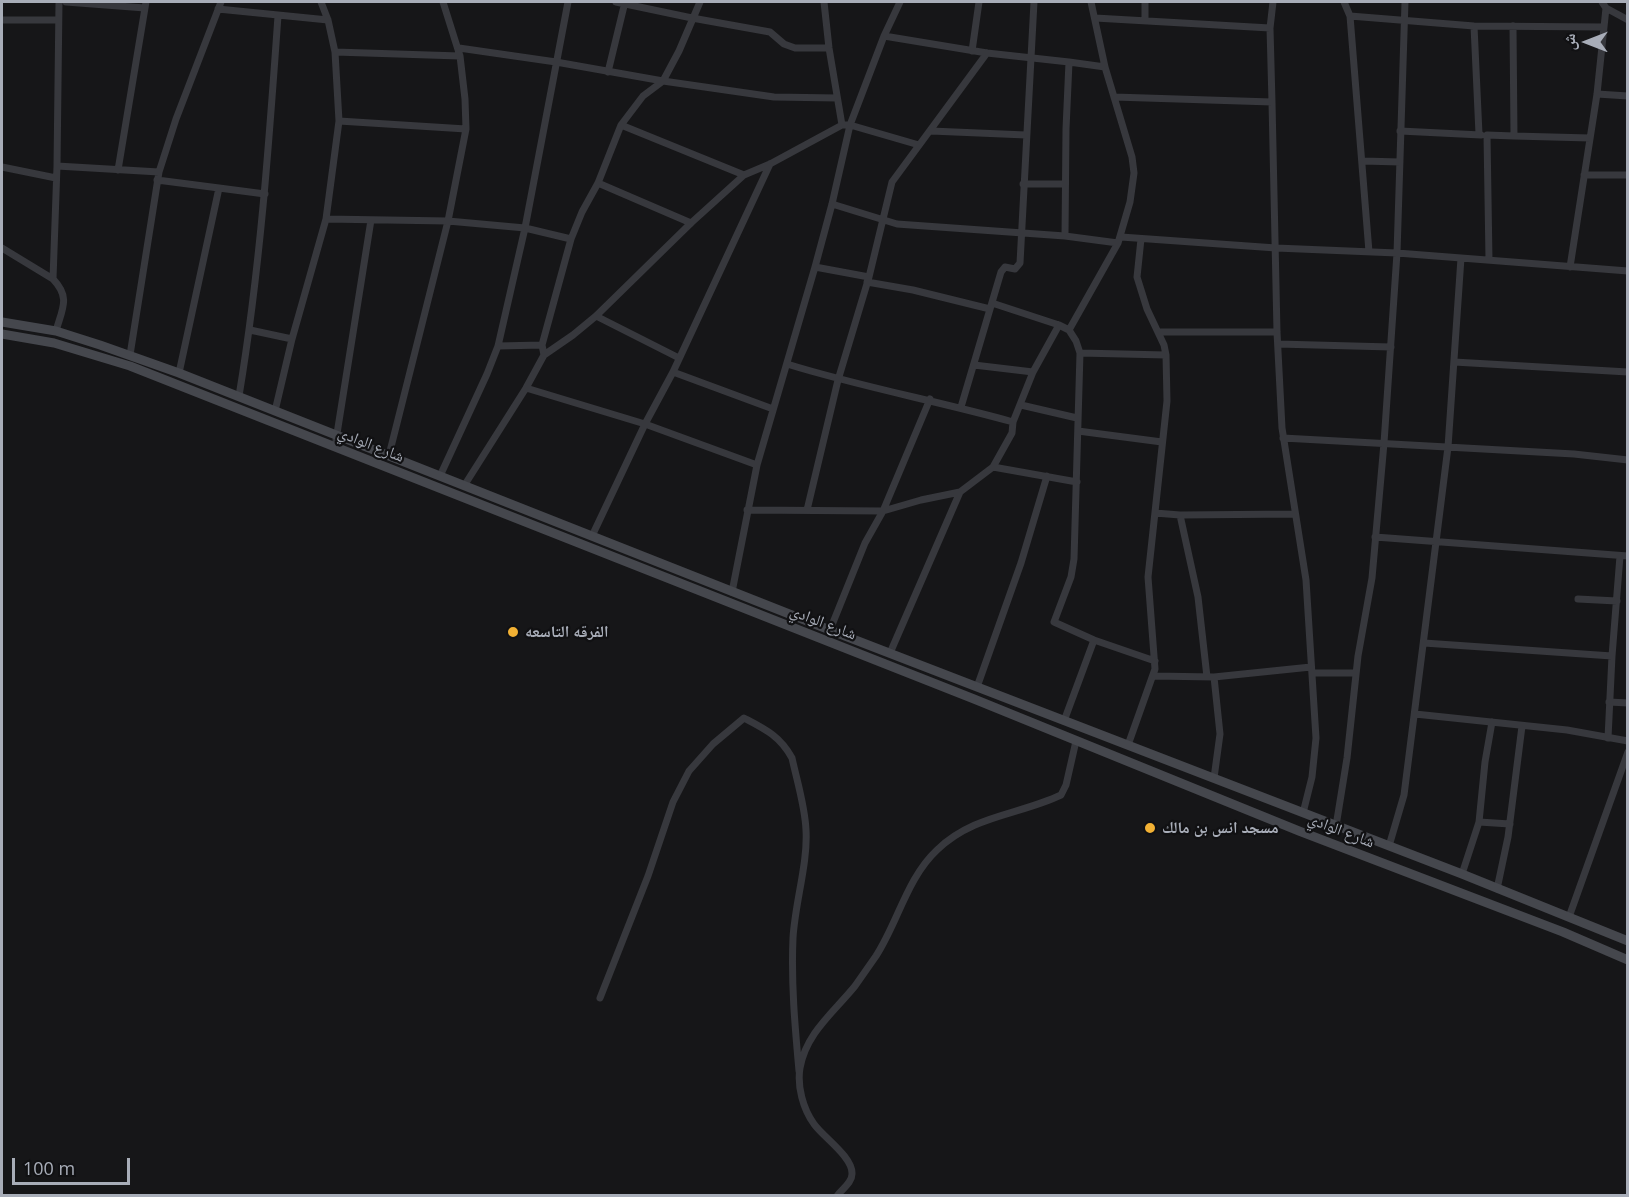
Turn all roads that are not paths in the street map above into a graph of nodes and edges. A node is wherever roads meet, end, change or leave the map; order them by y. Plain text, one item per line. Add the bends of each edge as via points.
1 (59, 2) edge
2 (66, 2) edge
3 (321, 2) edge
4 (443, 2) edge
5 (568, 2) edge
6 (616, 2) edge
7 (625, 2) edge
8 (700, 2) edge
9 (824, 2) edge
10 (900, 2) edge
11 (980, 2) edge
12 (1034, 2) edge
13 (1091, 2) edge
14 (1145, 2) edge
15 (1273, 2) edge
16 (1344, 2) edge
17 (1405, 2) edge
18 (110, 3) edge
19 (146, 5) edge
20 (219, 5) edge
21 (1604, 5) edge
22 (278, 16) junction
23 (1350, 16) junction
24 (692, 18) junction
25 (1095, 18) junction
26 (2, 20) edge
27 (58, 20) junction
28 (328, 20) junction
29 (1628, 20) edge
30 (1145, 21) junction
31 (1403, 21) junction
32 (1474, 26) junction
33 (1513, 26) junction
34 (1604, 27) junction
35 (1270, 28) junction
36 (884, 36) junction
37 (829, 48) junction
38 (972, 51) junction
39 (335, 52) junction
40 (459, 52) junction
41 (987, 53) junction
42 (1031, 57) junction
43 (556, 62) junction
44 (1070, 62) junction
45 (1105, 68) junction
46 (608, 72) junction
47 (663, 81) junction
48 (1597, 94) junction
49 (1628, 96) edge
50 (1114, 97) junction
51 (837, 98) junction
52 (1272, 102) junction
53 (339, 122) junction
54 (621, 125) junction
55 (846, 125) junction
56 (466, 129) junction
57 (931, 131) junction
58 (1400, 131) junction
59 (1026, 135) junction
60 (1483, 135) junction
61 (1514, 136) junction
62 (1590, 138) junction
63 (919, 145) junction
64 (1363, 161) junction
65 (1400, 162) junction
66 (770, 164) junction
67 (2, 166) edge
68 (57, 166) junction
69 (118, 170) junction
70 (744, 175) junction
71 (1584, 175) junction
72 (1628, 175) edge
73 (158, 176) junction
74 (56, 178) junction
75 (598, 183) junction
76 (1023, 184) junction
77 (1065, 184) junction
78 (219, 188) junction
79 (265, 194) junction
80 (832, 204) junction
81 (326, 219) junction
82 (371, 220) junction
83 (448, 221) junction
84 (883, 221) junction
85 (691, 223) junction
86 (525, 228) junction
87 (1021, 234) junction
88 (1065, 236) junction
89 (571, 238) junction
90 (1141, 239) junction
91 (1119, 240) junction
92 (2, 248) edge
93 (1276, 248) junction
94 (1369, 252) junction
95 (1397, 253) junction
96 (1461, 258) junction
97 (1489, 260) junction
98 (815, 267) junction
99 (1570, 267) junction
100 (1628, 271) edge
101 (53, 279) junction
102 (868, 280) junction
103 (991, 306) junction
104 (597, 316) junction
105 (2, 322) edge
106 (1059, 325) junction
107 (250, 330) junction
108 (1069, 330) junction
109 (56, 332) junction
110 (1159, 332) junction
111 (1277, 332) junction
112 (2, 334) edge
113 (292, 339) junction
114 (542, 345) junction
115 (1278, 345) junction
116 (498, 346) junction
117 (1391, 347) junction
118 (1080, 353) junction
119 (130, 355) junction
120 (544, 355) junction
121 (1167, 355) junction
122 (679, 358) junction
123 (1454, 362) junction
124 (787, 364) junction
125 (974, 365) junction
126 (673, 372) junction
127 (1033, 372) junction
128 (1628, 372) edge
129 (179, 373) junction
130 (838, 380) junction
131 (526, 388) junction
132 (239, 396) junction
133 (930, 399) junction
134 (1021, 405) junction
135 (961, 407) junction
136 (773, 409) junction
137 (275, 411) junction
138 (1077, 418) junction
139 (1013, 422) junction
140 (645, 424) junction
141 (1078, 431) junction
142 (337, 435) junction
143 (1283, 438) junction
144 (1162, 441) junction
145 (1384, 443) junction
146 (334, 446) junction
147 (1448, 447) junction
148 (389, 455) junction
149 (1628, 460) edge
150 (757, 465) junction
151 (993, 467) junction
152 (440, 476) junction
153 (1047, 476) junction
154 (1077, 482) junction
155 (464, 486) junction
156 (960, 492) junction
157 (747, 510) junction
158 (807, 510) junction
159 (883, 511) junction
160 (1155, 513) junction
161 (1295, 514) junction
162 (1180, 515) junction
163 (592, 536) junction
164 (1375, 537) junction
165 (1436, 543) junction
166 (1624, 556) edge
167 (720, 587) junction
168 (732, 592) junction
169 (716, 598) junction
170 (1578, 600) dead end
171 (1617, 601) junction
172 (830, 630) junction
173 (1094, 639) junction
174 (1424, 643) junction
175 (890, 653) junction
176 (1612, 656) junction
177 (1155, 661) junction
178 (1311, 670) junction
179 (1356, 673) junction
180 (1154, 676) junction
181 (1211, 677) junction
182 (977, 687) junction
183 (1610, 702) junction
184 (1628, 704) edge
185 (1415, 714) junction
186 (1064, 721) junction
187 (1492, 722) junction
188 (1522, 726) junction
189 (1608, 738) junction
190 (1076, 741) junction
191 (1628, 741) edge
192 (1128, 745) junction
193 (1628, 752) edge
194 (1214, 778) junction
195 (1303, 813) junction
196 (1479, 822) junction
197 (1510, 824) junction
198 (1336, 826) junction
199 (1389, 846) junction
200 (1462, 874) junction
201 (1497, 889) junction
202 (1569, 917) junction
203 (1628, 941) edge
204 (1628, 960) edge
205 (600, 998) dead end
206 (799, 1071) junction
207 (837, 1196) edge

1 - 27 street
2 - 18 street
3 - 28 street
4 - 40 street
5 - 43 street
6 - 7 street
7 - 24 street
7 - 46 street
8 - 24 street
9 - 37 street
10 - 36 street
11 - 38 street
12 - 42 street
13 - 25 street
14 - 30 street
15 - 35 street
16 - 23 street
17 - 31 street
18 - 19 street
19 - 69 street
20 - 22 street
20 - 73 street
21 - 29 street
21 - 34 street
22 - 28 street
22 - 79 street
23 - 31 street
23 - 64 street
24 - 37 street via 770,32 795,48
24 - 47 street
25 - 30 street
25 - 45 street
26 - 27 street
27 - 68 street
28 - 39 street
30 - 35 street
31 - 32 street
31 - 58 street
32 - 33 street
32 - 60 street
33 - 34 street
33 - 61 street
34 - 48 street
35 - 52 street
36 - 38 street
36 - 55 street
37 - 51 street
38 - 41 street
39 - 40 street
39 - 53 street
40 - 43 street
40 - 56 street
41 - 42 street
41 - 57 street
42 - 44 street
42 - 59 street
43 - 46 street
43 - 86 street
44 - 45 street
44 - 77 street
45 - 50 street
46 - 47 street
47 - 51 street via 774,97
47 - 54 street via 643,96
48 - 49 street
48 - 62 street
50 - 52 street
50 - 91 street via 1134,173
51 - 55 street
52 - 93 street
53 - 56 street
53 - 81 street
54 - 70 street
54 - 75 street
55 - 63 street
55 - 66 street
55 - 80 street
56 - 83 street
57 - 59 street
57 - 63 street
58 - 60 street
58 - 65 street
59 - 76 street
60 - 61 street
60 - 97 street
61 - 62 street
62 - 71 street
63 - 84 street via 892,182
64 - 65 street
64 - 94 street
65 - 95 street
66 - 70 street
66 - 122 street
67 - 74 street
68 - 69 street
68 - 74 street
69 - 73 street
70 - 85 street
71 - 72 street
71 - 99 street
73 - 78 street
73 - 119 street
74 - 101 street
75 - 85 street
75 - 89 street
76 - 77 street
76 - 87 street
77 - 88 street
78 - 79 street
78 - 129 street
79 - 107 street
80 - 84 street
80 - 98 street
81 - 82 street
81 - 113 street
82 - 83 street
82 - 142 street
83 - 86 street
83 - 148 street
84 - 87 street
84 - 102 street
85 - 104 street
86 - 89 street
86 - 116 street
87 - 88 street
87 - 103 street via 1020,263 1015,269 1005,267 1001,272
88 - 91 street
89 - 114 street
90 - 91 street
90 - 93 street
90 - 110 street via 1138,286
91 - 108 street
92 - 101 street
93 - 94 street
93 - 111 street
94 - 95 street
95 - 96 street
95 - 117 street
96 - 97 street
96 - 123 street
97 - 99 street
98 - 102 street
98 - 124 street
99 - 100 street
101 - 109 street via 65,298
102 - 103 street
102 - 130 street
103 - 106 street
103 - 125 street
104 - 120 street
104 - 122 street
105 - 109 main road, شارع الوادي
106 - 108 street
106 - 127 street
107 - 113 street
107 - 132 street
108 - 118 street
109 - 119 main road, شارع الوادي
110 - 111 street
110 - 121 street
111 - 115 street
112 - 146 main road, شارع الوادي via 92,354
113 - 137 street
114 - 116 street
114 - 120 street
115 - 117 street
115 - 143 street
116 - 152 street
117 - 145 street
118 - 121 street
118 - 138 street
119 - 129 main road, شارع الوادي
120 - 131 street
121 - 144 street
122 - 126 street
123 - 128 street
123 - 147 street
124 - 130 street
124 - 136 street
125 - 127 street
125 - 135 street
126 - 136 street
126 - 140 street
127 - 134 street
129 - 132 main road, شارع الوادي
130 - 133 street
130 - 158 street
131 - 140 street
131 - 155 street
132 - 137 main road, شارع الوادي
133 - 135 street
133 - 159 street
134 - 138 street
134 - 139 street
135 - 139 street
136 - 150 street
137 - 142 main road, شارع الوادي
138 - 141 street
139 - 151 street via 1012,433
140 - 150 street
140 - 163 street
141 - 144 street
141 - 154 street
142 - 146 street
142 - 148 main road, شارع الوادي
143 - 145 street
143 - 161 street
144 - 160 street
145 - 147 street
145 - 164 street
146 - 169 main road, شارع الوادي
147 - 149 street
147 - 165 street
148 - 152 main road, شارع الوادي
150 - 157 street
151 - 153 street
151 - 156 street
152 - 155 main road, شارع الوادي
153 - 154 street
153 - 182 street
154 - 173 street via 1073,568 1054,622
155 - 163 main road, شارع الوادي
156 - 159 street
156 - 175 street
157 - 158 street
157 - 168 street
158 - 159 street
159 - 172 street via 865,543
160 - 162 street
160 - 177 street via 1148,577
161 - 162 street
161 - 178 street via 1306,580
162 - 181 street
163 - 167 main road, شارع الوادي
164 - 165 street
164 - 179 street
165 - 166 street
165 - 174 street
166 - 171 street
167 - 168 main road, شارع الوادي
167 - 169 main road
168 - 172 main road, شارع الوادي
169 - 190 main road, شارع الوادي
170 - 171 street
171 - 176 street
172 - 175 main road, شارع الوادي
173 - 177 street
173 - 186 street
174 - 176 street
174 - 185 street
175 - 182 main road, شارع الوادي
176 - 183 street
177 - 180 street
178 - 179 street
178 - 181 street
178 - 195 street via 1315,750
179 - 198 street
180 - 181 street
180 - 192 street
181 - 194 street via 1220,734
182 - 186 main road, شارع الوادي
183 - 184 street
183 - 189 street
185 - 187 street
185 - 199 street via 1402,807
186 - 192 main road, شارع الوادي
187 - 188 street
187 - 196 street
188 - 189 street
188 - 197 street
189 - 191 street
190 - 204 main road, شارع الوادي
190 - 206 street via 1061,795 991,817 960,832 937,850 908,891 877,954 855,986 816,1029 803,1052
192 - 194 main road, شارع الوادي
193 - 202 street
194 - 195 main road, شارع الوادي
195 - 198 main road, شارع الوادي
196 - 197 street
196 - 200 street
197 - 201 street
198 - 199 main road, شارع الوادي
199 - 200 main road, شارع الوادي
200 - 201 main road, شارع الوادي
201 - 202 main road, شارع الوادي
202 - 203 main road, شارع الوادي
205 - 206 street via 673,802 689,771 744,718 787,748 806,828 793,947
206 - 207 street via 800,1091 813,1123 852,1170 850,1182

